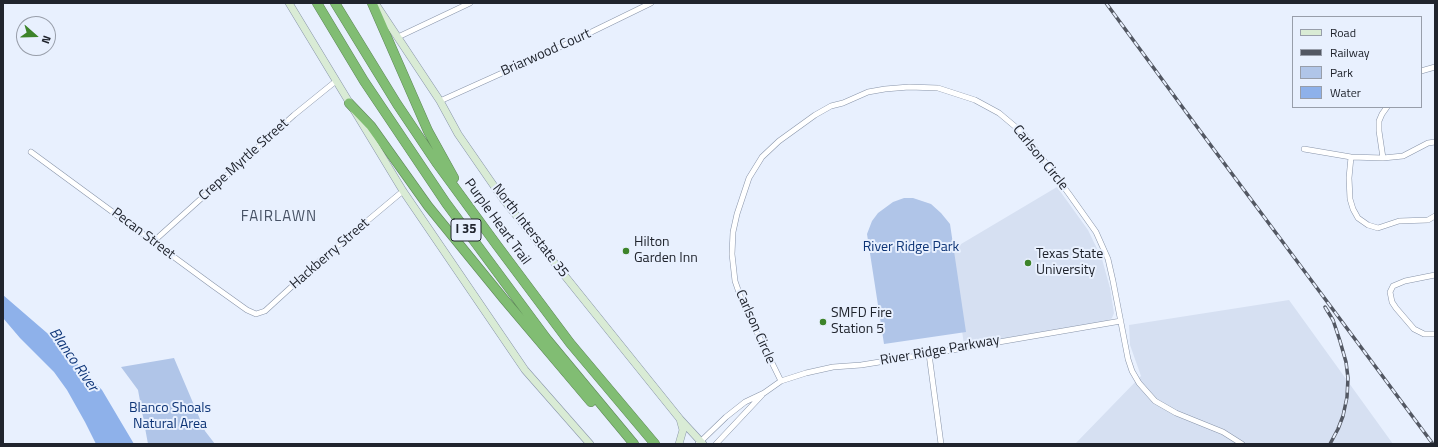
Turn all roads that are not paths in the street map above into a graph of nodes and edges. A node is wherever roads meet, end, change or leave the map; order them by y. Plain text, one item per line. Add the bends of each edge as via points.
1 (289, 3) edge
2 (317, 3) edge
3 (335, 3) edge
4 (372, 3) edge
5 (375, 3) edge
6 (470, 3) edge
7 (651, 3) edge
8 (398, 37) junction
9 (1435, 67) edge
10 (1422, 71) edge
11 (336, 82) junction
12 (440, 102) junction
13 (349, 103) junction
14 (1386, 108) edge
15 (1435, 142) edge
16 (1304, 150) dead end
17 (31, 152) dead end
18 (1352, 157) junction
19 (1383, 158) junction
20 (403, 191) junction
21 (1435, 216) edge
22 (476, 218) junction
23 (154, 241) junction
24 (1435, 275) edge
25 (256, 314) joint
26 (1121, 321) junction
27 (1435, 334) edge
28 (929, 354) junction
29 (781, 381) junction
30 (764, 393) junction
31 (680, 419) junction
32 (701, 443) edge
33 (590, 444) edge
34 (629, 444) edge
35 (634, 444) edge
36 (655, 444) edge
37 (679, 444) edge
38 (716, 444) edge
39 (941, 444) edge
40 (1242, 444) edge

1 - 11 main road
2 - 35 highway, I 35 via 368,87 446,203 546,338
3 - 22 highway, Purple Heart Trail / I 35 via 397,104
4 - 22 highway via 428,131
5 - 8 main road, North Interstate 35
6 - 8 street
7 - 12 street, Briarwood Court
8 - 12 main road, North Interstate 35
9 - 10 street
11 - 13 main road
11 - 23 street, Crepe Myrtle Street via 294,115
12 - 31 main road, North Interstate 35 via 458,134 503,198
13 - 20 main road
13 - 34 highway via 372,126 428,206 503,298
14 - 19 street via 1379,121
15 - 19 street via 1403,156
16 - 18 street
17 - 23 street, Pecan Street
18 - 19 street
18 - 21 street via 1350,199 1358,218 1378,228 1399,221 1428,220
20 - 25 street, Hackberry Street via 264,311
20 - 33 main road via 525,370
22 - 36 highway, Purple Heart Trail / I 35 via 570,343
23 - 25 street, Pecan Street via 212,285
24 - 27 street via 1405,281 1393,286 1390,292 1392,302 1414,329 1424,334
26 - 28 street, River Ridge Parkway
26 - 29 street, Carlson Circle via 1108,259 1096,232 1024,134 999,113 975,100 938,88 885,89 868,92 831,106 779,141 762,158 749,178 740,203 733,232 735,281 742,304
26 - 40 street, Carlson Circle via 1132,371 1155,400 1176,413 1223,432
28 - 29 street, River Ridge Parkway via 833,367 806,372
28 - 39 street
29 - 30 street, River Ridge Parkway
30 - 32 street, River Ridge Parkway via 726,417
30 - 38 street, River Ridge Parkway
31 - 32 main road, North Interstate 35
31 - 37 main road via 683,430

